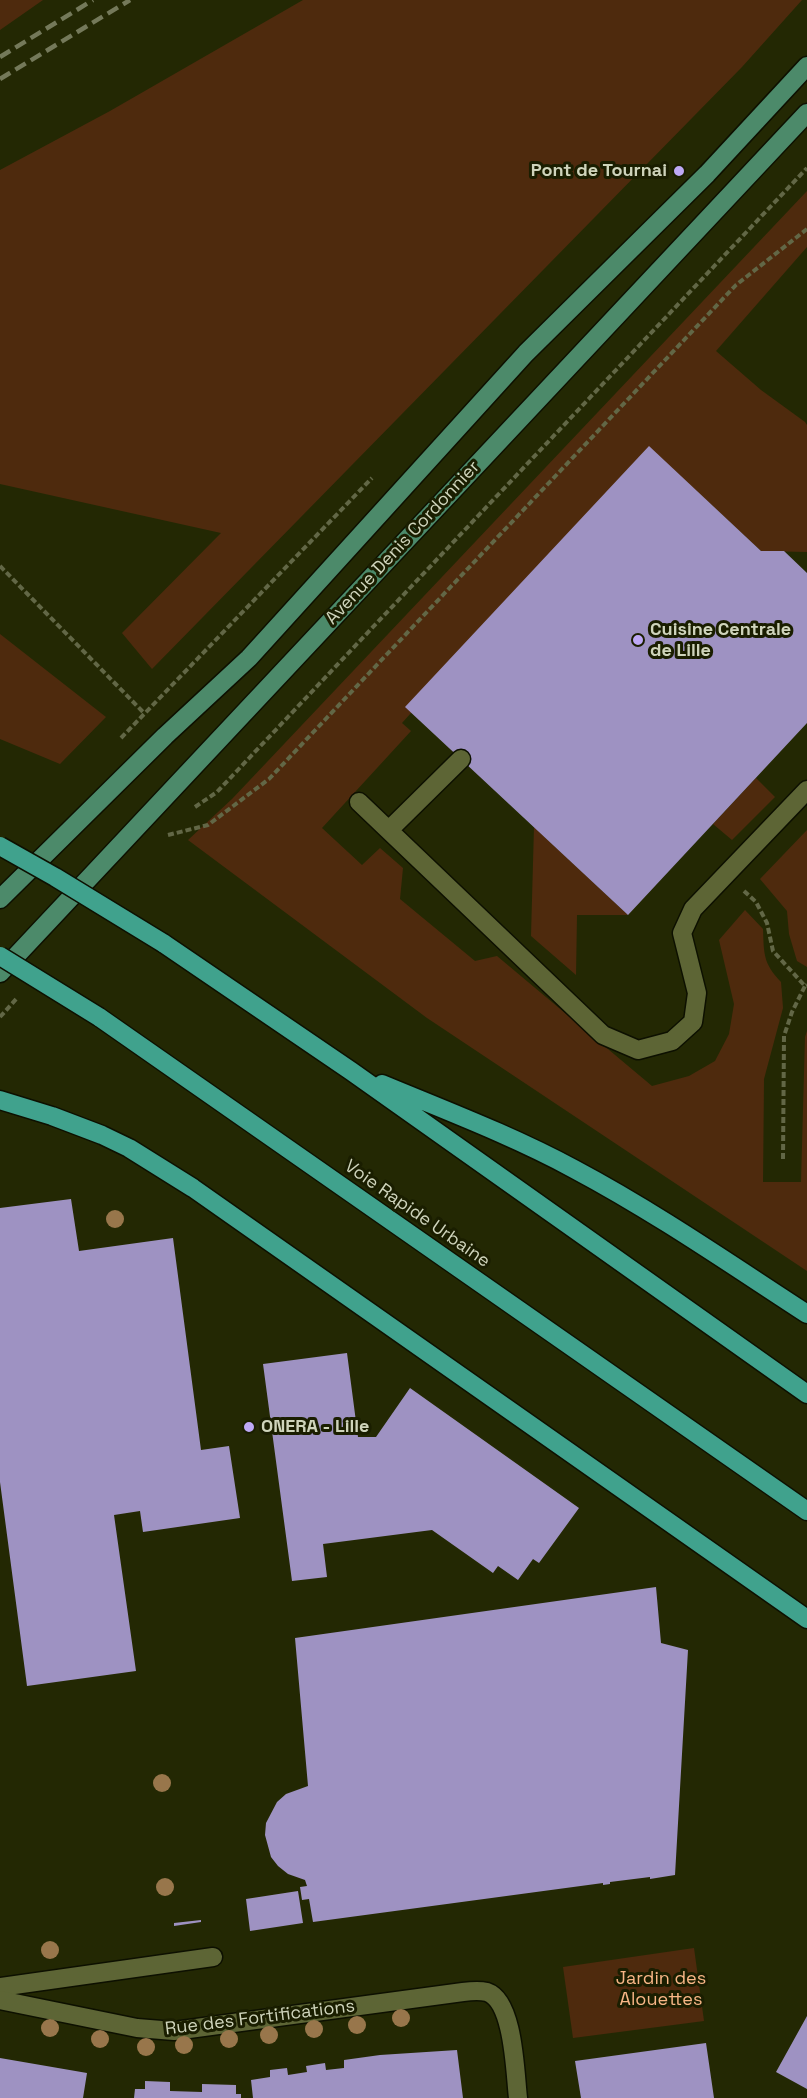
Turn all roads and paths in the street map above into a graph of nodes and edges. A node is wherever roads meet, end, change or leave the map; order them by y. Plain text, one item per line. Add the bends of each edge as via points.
1 (807, 66) edge
2 (807, 113) edge
3 (807, 168) edge
4 (807, 229) edge
5 (0, 566) edge
6 (165, 736) junction
7 (461, 759) dead end
8 (807, 790) edge
9 (359, 802) dead end
10 (193, 809) dead end
11 (389, 830) junction
12 (165, 836) dead end
13 (0, 846) edge
14 (726, 874) junction
15 (0, 899) edge
16 (0, 956) edge
17 (0, 973) edge
18 (806, 986) edge
19 (351, 1071) junction
20 (4, 1103) edge
21 (783, 1159) dead end
22 (807, 1314) edge
23 (807, 1394) edge
24 (807, 1511) edge
25 (807, 1619) edge
26 (213, 1958) dead end
27 (0, 1987) edge
28 (0, 2000) edge
29 (518, 2098) edge

1 - 6 main road, Avenue Denis Cordonnier via 707,174 526,353 249,658
2 - 17 main road, Avenue Denis Cordonnier
3 - 10 path via 217,792
4 - 12 path via 736,285 269,779 208,825
5 - 6 path
6 - 15 main road, Avenue Denis Cordonnier
7 - 11 street
8 - 14 street
9 - 11 street
11 - 14 street via 603,1035 638,1050 672,1041 693,1022 697,993 682,933 693,909
13 - 19 highway, bridge via 163,943
14 - 18 path via 756,902 767,923 772,951
16 - 24 highway, Voie Rapide Urbaine, bridge via 99,1017
18 - 21 path via 784,1036
19 - 22 highway via 504,1134 573,1168 647,1209
19 - 23 highway
20 - 25 highway via 52,1116 129,1148 193,1188
26 - 27 street
28 - 29 street, Rue des Fortifications via 137,2028 174,2031 487,1992 498,2000 507,2018

